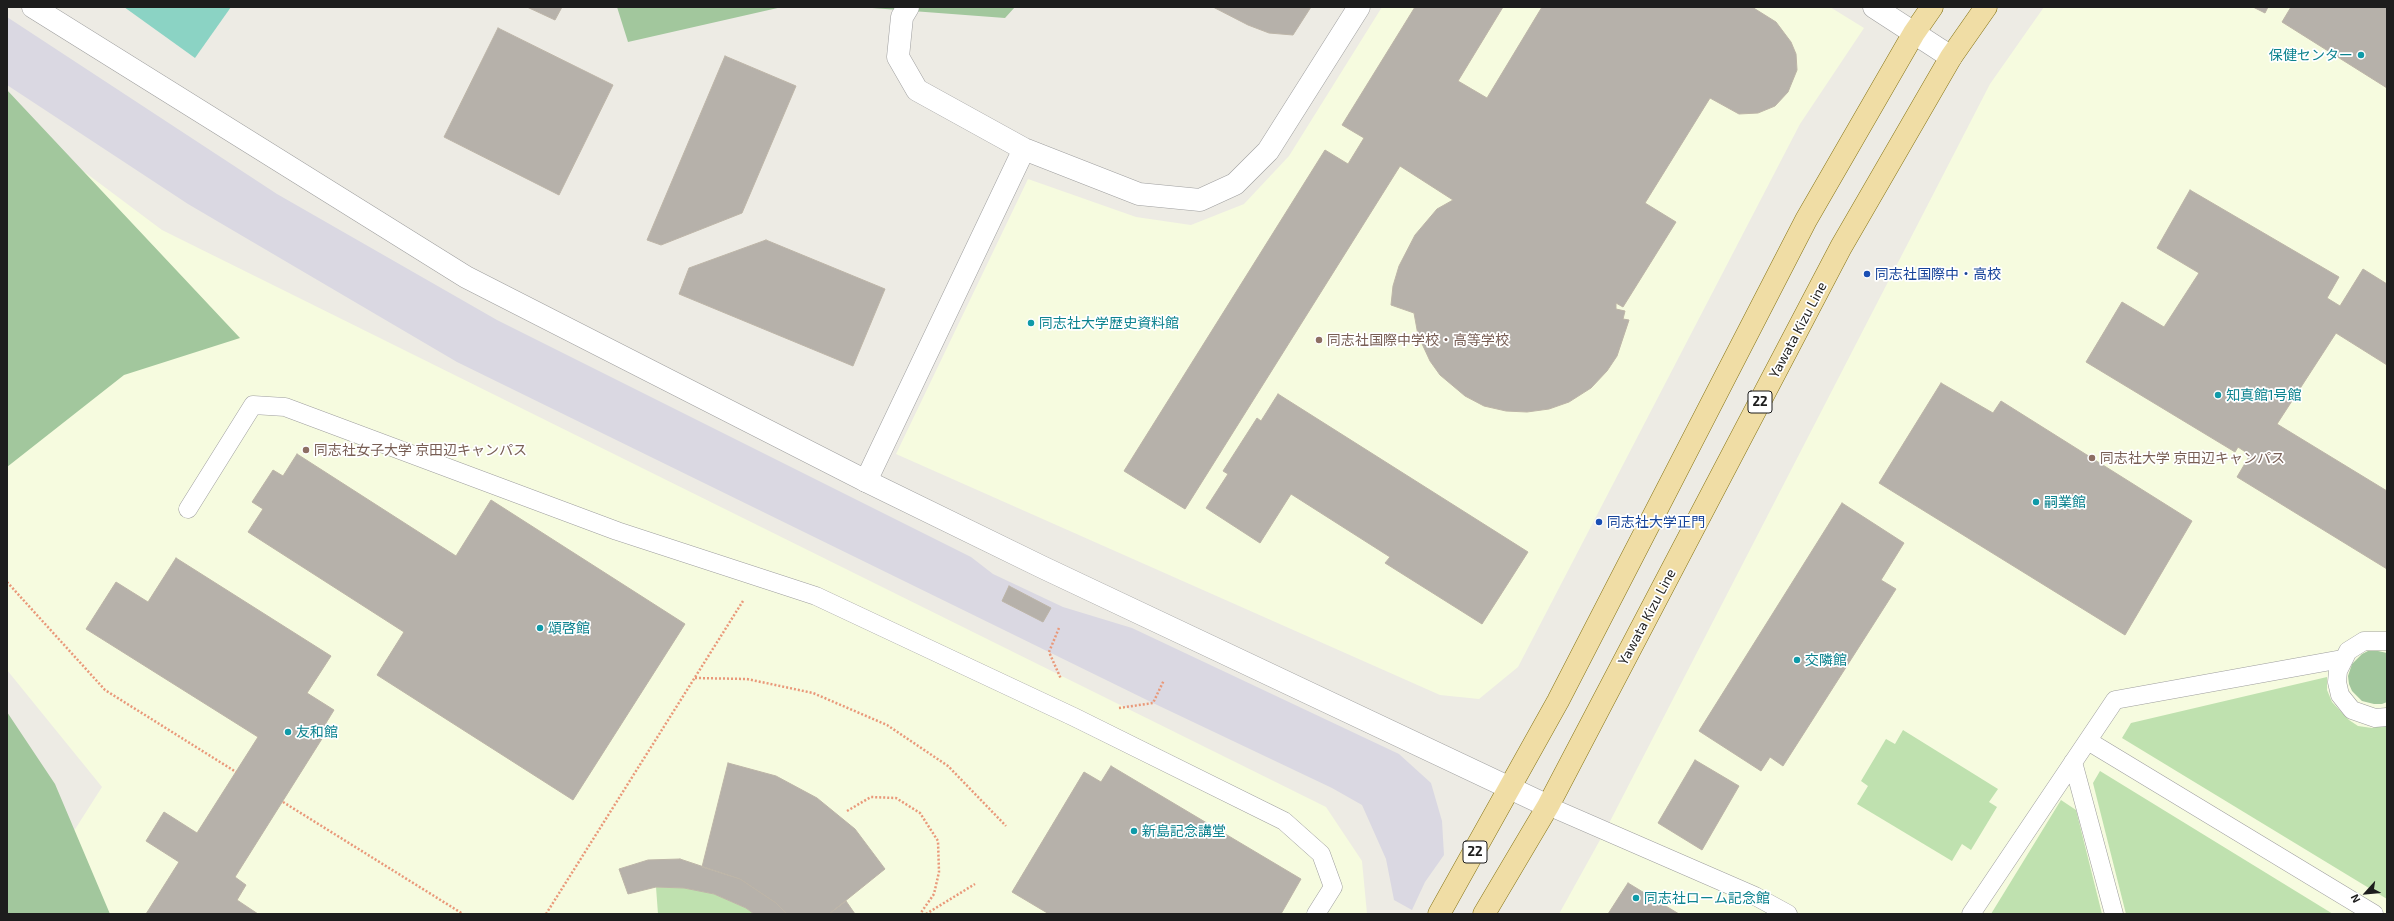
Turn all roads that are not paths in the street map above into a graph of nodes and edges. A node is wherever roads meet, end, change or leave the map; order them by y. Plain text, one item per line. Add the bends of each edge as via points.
1 (33, 7) edge
2 (908, 7) edge
3 (1359, 7) edge
4 (1874, 7) edge
5 (1932, 7) edge
6 (1986, 7) edge
7 (1914, 33) junction
8 (1951, 57) junction
9 (1024, 149) junction
10 (866, 481) junction
11 (188, 509) dead end
12 (2387, 641) edge
13 (2342, 658) junction
14 (2387, 717) edge
15 (2088, 740) junction
16 (2073, 762) junction
17 (1510, 789) junction
18 (1548, 806) junction
19 (1316, 914) edge
20 (1439, 914) edge
21 (1484, 914) edge
22 (1788, 914) edge
23 (1971, 914) edge
24 (2114, 914) edge
25 (2374, 914) edge

1 - 10 street via 466,277
2 - 9 street via 902,17 898,57 917,90
3 - 9 street via 1268,151 1235,184 1200,200 1139,194
4 - 7 street
5 - 7 main road, 22
6 - 8 main road, Yawata Kizu Line / 22
7 - 8 street
7 - 17 main road, 22 via 1806,220 1562,694
8 - 18 main road, Yawata Kizu Line / 22 via 1841,247
9 - 10 street
10 - 17 street
11 - 19 lane via 253,405 285,407 617,531 823,599 1074,717 1284,821 1322,854 1333,887
12 - 13 lane via 2364,641
13 - 14 lane via 2337,682 2343,700 2362,716
13 - 15 lane via 2115,700
15 - 16 lane
15 - 25 lane
16 - 23 lane
16 - 24 lane
17 - 18 street
17 - 20 main road, 22
18 - 21 main road, Yawata Kizu Line / 22
18 - 22 lane via 1755,896

